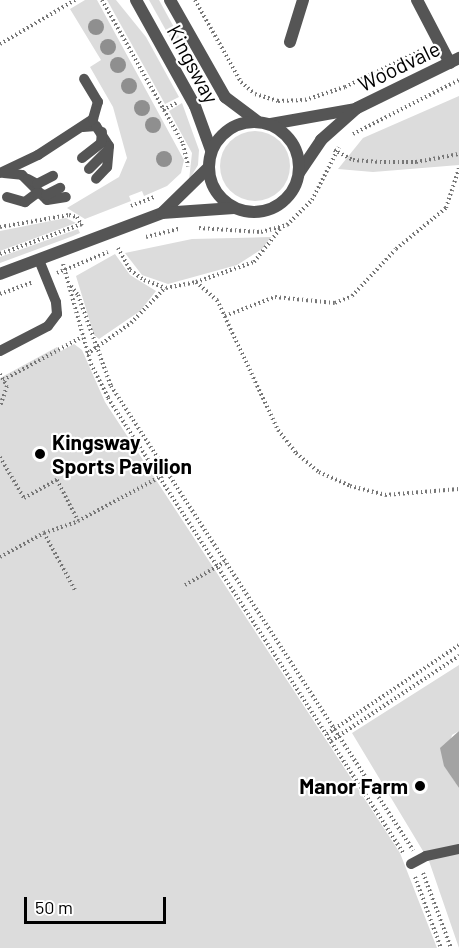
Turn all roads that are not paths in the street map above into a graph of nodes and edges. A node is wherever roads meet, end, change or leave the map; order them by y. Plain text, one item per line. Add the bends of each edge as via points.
1 (136, 0) edge
2 (170, 0) edge
3 (303, 0) edge
4 (417, 0) edge
5 (290, 42) dead end
6 (454, 60) edge
7 (84, 79) dead end
8 (98, 108) junction
9 (357, 108) junction
10 (257, 121) junction
11 (271, 124) junction
12 (83, 128) junction
13 (101, 130) junction
14 (109, 146) junction
15 (211, 150) junction
16 (82, 158) dead end
17 (208, 168) junction
18 (89, 169) dead end
19 (0, 173) edge
20 (299, 173) junction
21 (53, 176) dead end
22 (28, 179) junction
23 (96, 179) dead end
24 (63, 192) dead end
25 (37, 193) junction
26 (6, 197) dead end
27 (235, 208) junction
28 (162, 213) junction
29 (39, 260) junction
30 (0, 274) edge
31 (0, 351) edge
32 (459, 849) edge
33 (414, 862) road end

1 - 15 street, Kingsway via 195,106
2 - 10 street, Kingsway via 225,97
3 - 5 street
4 - 6 street via 439,42
6 - 9 street, Woodvale
7 - 8 lane
8 - 12 lane
8 - 13 lane
9 - 11 street, Woodvale
9 - 20 street, Woodvale via 321,140
10 - 11 street
10 - 15 street via 229,128
11 - 20 street via 293,144
12 - 13 lane via 89,125
12 - 19 lane
13 - 14 lane
13 - 16 lane via 101,143
14 - 18 lane via 105,157
14 - 23 lane via 107,167
15 - 17 street
17 - 27 street via 216,192
17 - 28 street
19 - 22 lane
20 - 27 street via 291,193 276,207 249,212
21 - 22 lane via 37,184
22 - 25 lane
24 - 25 lane via 53,201
25 - 26 lane via 25,202
27 - 28 street
28 - 29 street
29 - 30 street
29 - 31 lane via 57,308 53,321
32 - 33 lane

